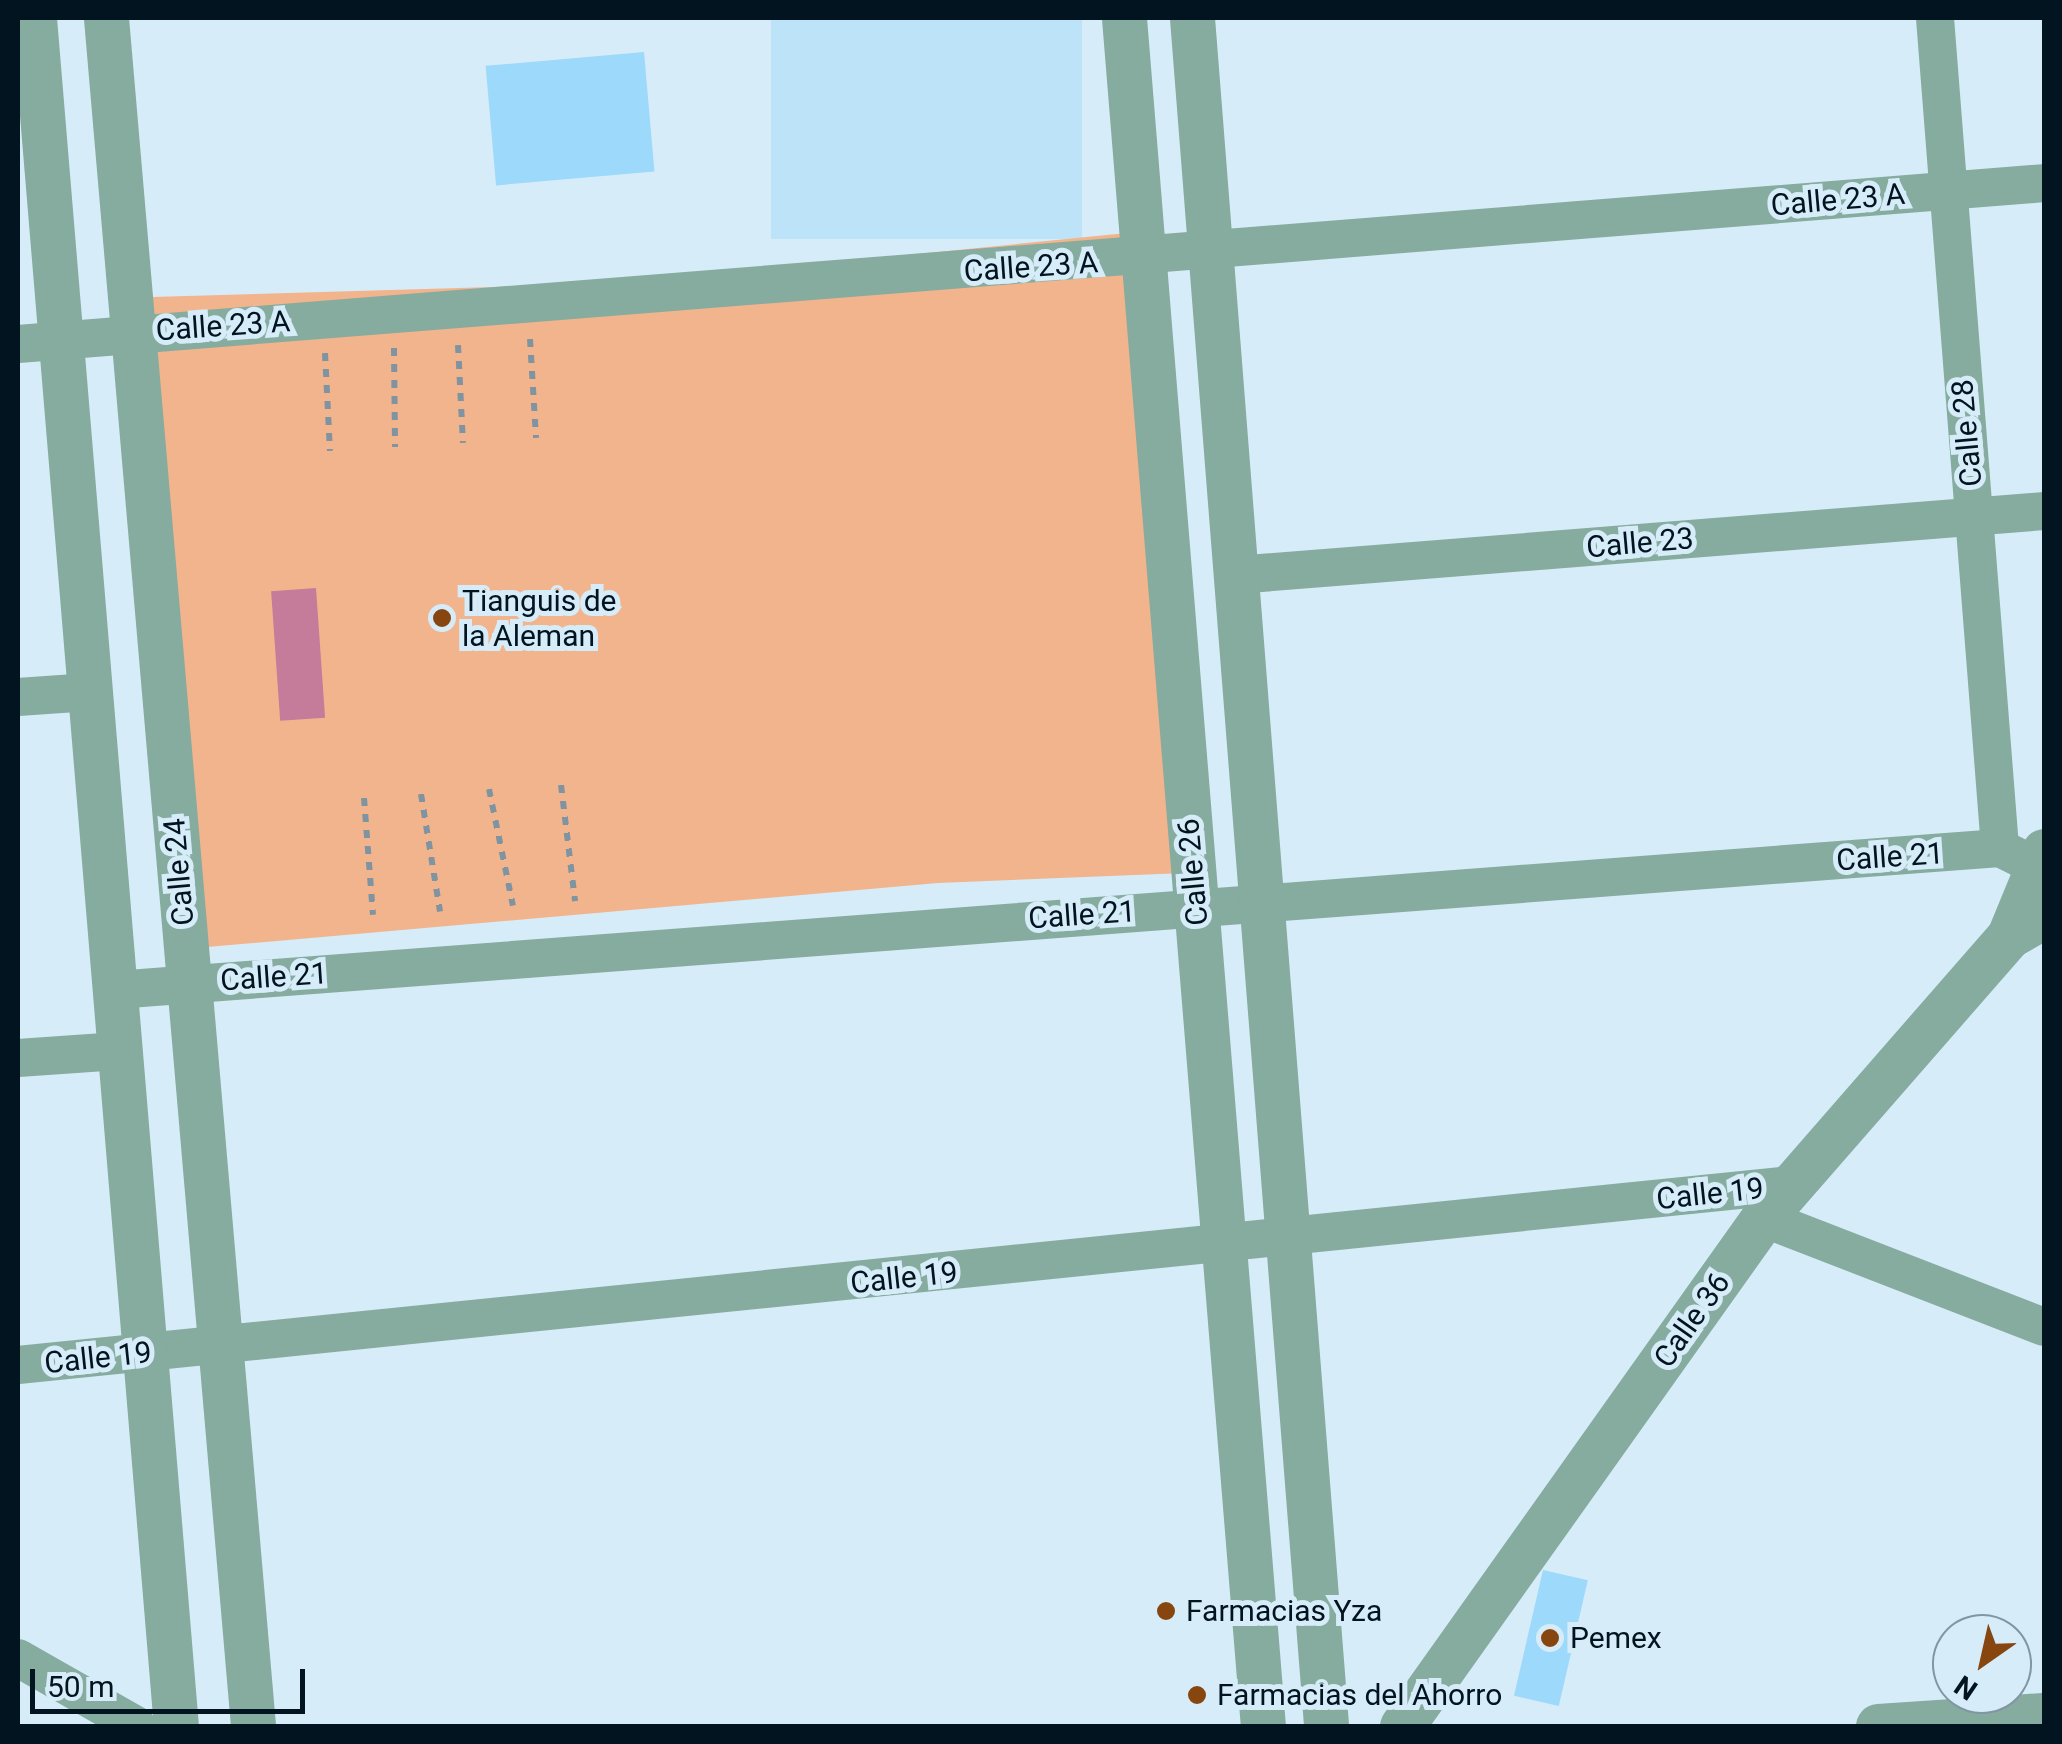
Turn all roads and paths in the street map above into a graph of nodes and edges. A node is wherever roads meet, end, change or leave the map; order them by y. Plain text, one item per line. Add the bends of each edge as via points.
1 (34, 18) edge
2 (106, 18) edge
3 (1124, 18) edge
4 (1192, 18) edge
5 (1935, 18) edge
6 (2044, 183) edge
7 (1948, 190) junction
8 (1210, 253) junction
9 (1144, 258) junction
10 (529, 323) dead end
11 (458, 329) dead end
12 (133, 333) junction
13 (394, 334) dead end
14 (324, 340) dead end
15 (39, 343) edge
16 (536, 438) dead end
17 (463, 443) dead end
18 (395, 447) dead end
19 (330, 452) dead end
20 (2044, 511) edge
21 (1974, 517) junction
22 (1235, 575) junction
23 (90, 692) junction
24 (18, 697) edge
25 (561, 784) dead end
26 (489, 790) dead end
27 (422, 794) dead end
28 (364, 798) dead end
29 (2031, 858) edge
30 (575, 901) dead end
31 (1261, 903) junction
32 (513, 906) dead end
33 (1196, 907) junction
34 (440, 910) dead end
35 (374, 916) dead end
36 (2027, 926) edge
37 (189, 983) junction
38 (114, 990) junction
39 (120, 1051) junction
40 (18, 1058) edge
41 (1777, 1202) junction
42 (1288, 1240) junction
43 (1224, 1247) junction
44 (2044, 1326) edge
45 (220, 1346) junction
46 (145, 1353) junction
47 (18, 1366) edge
48 (18, 1658) edge
49 (2044, 1715) edge
50 (137, 1726) edge
51 (176, 1726) edge
52 (253, 1726) edge
53 (1263, 1726) edge
54 (1326, 1726) edge
55 (1402, 1726) edge
56 (1878, 1726) edge

1 - 15 street
2 - 12 street, Calle 24
3 - 9 street, Calle 26
4 - 8 street
5 - 7 street, Calle 28
6 - 7 street, Calle 23 A
7 - 8 street, Calle 23 A
7 - 21 street, Calle 28
8 - 9 street, Calle 23 A
8 - 22 street
9 - 12 street, Calle 23 A
9 - 33 street, Calle 26
10 - 16 path
11 - 17 path
12 - 15 street, Calle 23 A
12 - 37 street, Calle 24
13 - 18 path
14 - 19 path
15 - 23 street
20 - 21 street, Calle 23
21 - 22 street, Calle 23
21 - 29 street, Calle 28
22 - 31 street
23 - 24 street
23 - 38 street
25 - 30 path
26 - 32 path
27 - 34 path
28 - 35 path
29 - 31 street, Calle 21
29 - 36 street, Calle 36
31 - 33 street, Calle 21
31 - 42 street
33 - 37 street, Calle 21
33 - 43 street, Calle 26
36 - 41 street, Calle 36
37 - 38 street, Calle 21
37 - 45 street, Calle 24
38 - 39 street
39 - 40 street
39 - 46 street
41 - 42 street, Calle 19
41 - 44 street, Calle 19
41 - 55 street, Calle 36
42 - 43 street, Calle 19
42 - 54 street
43 - 45 street, Calle 19
43 - 53 street, Calle 26
45 - 46 street, Calle 19
45 - 52 street, Calle 24
46 - 47 street, Calle 19
46 - 51 street
48 - 50 street
49 - 56 street

